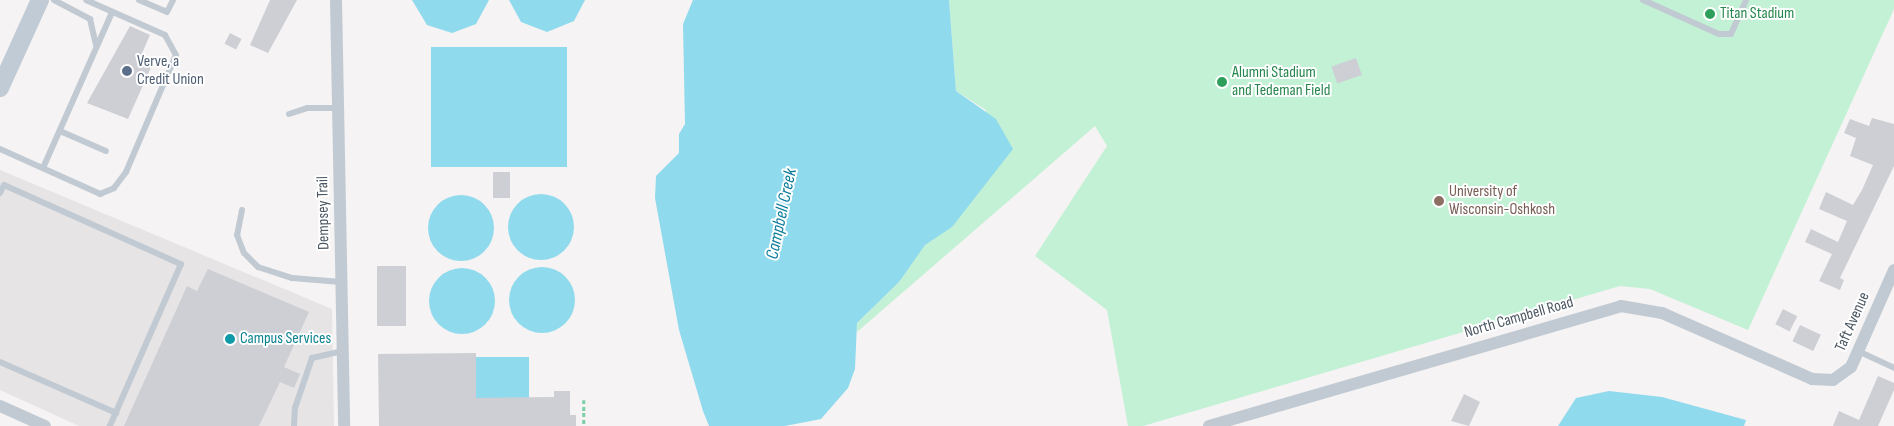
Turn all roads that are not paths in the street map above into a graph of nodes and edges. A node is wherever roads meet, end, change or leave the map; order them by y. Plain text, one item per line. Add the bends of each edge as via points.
1 (40, 0) edge
2 (54, 0) edge
3 (86, 0) edge
4 (139, 0) edge
5 (172, 0) edge
6 (336, 0) edge
7 (1642, 0) edge
8 (1746, 0) edge
9 (112, 12) junction
10 (96, 46) junction
11 (0, 88) edge
12 (338, 108) junction
13 (289, 114) dead end
14 (60, 131) junction
15 (0, 149) edge
16 (106, 151) dead end
17 (44, 168) junction
18 (0, 193) edge
19 (242, 210) dead end
20 (1894, 270) edge
21 (341, 282) junction
22 (343, 351) junction
23 (1858, 351) junction
24 (0, 362) edge
25 (1894, 368) edge
26 (1834, 380) joint
27 (0, 406) edge
28 (116, 414) junction
29 (45, 426) edge
30 (110, 426) edge
31 (294, 426) edge
32 (344, 426) edge
33 (1209, 426) edge

1 - 11 main road
2 - 10 lane via 90,19
3 - 9 lane
4 - 5 lane via 167,12
6 - 12 street, Dempsey Trail
7 - 8 lane via 1719,34 1731,34
9 - 10 lane
9 - 17 lane via 164,35 176,55 126,172 114,188 100,194
10 - 14 lane
12 - 13 lane via 307,108
12 - 21 street, Dempsey Trail
14 - 16 lane
14 - 17 lane
15 - 17 lane
18 - 28 lane via 4,185 181,264
19 - 21 lane via 237,235 244,253 258,267 292,278
20 - 23 street, Taft Avenue
21 - 22 street, Dempsey Trail
22 - 31 lane via 312,358 295,408
22 - 32 street, Dempsey Trail
23 - 25 lane
23 - 26 street, Taft Avenue via 1847,371
24 - 28 lane
26 - 33 street, North Campbell Road via 1812,379 1662,313 1621,306
27 - 29 street
28 - 30 lane

